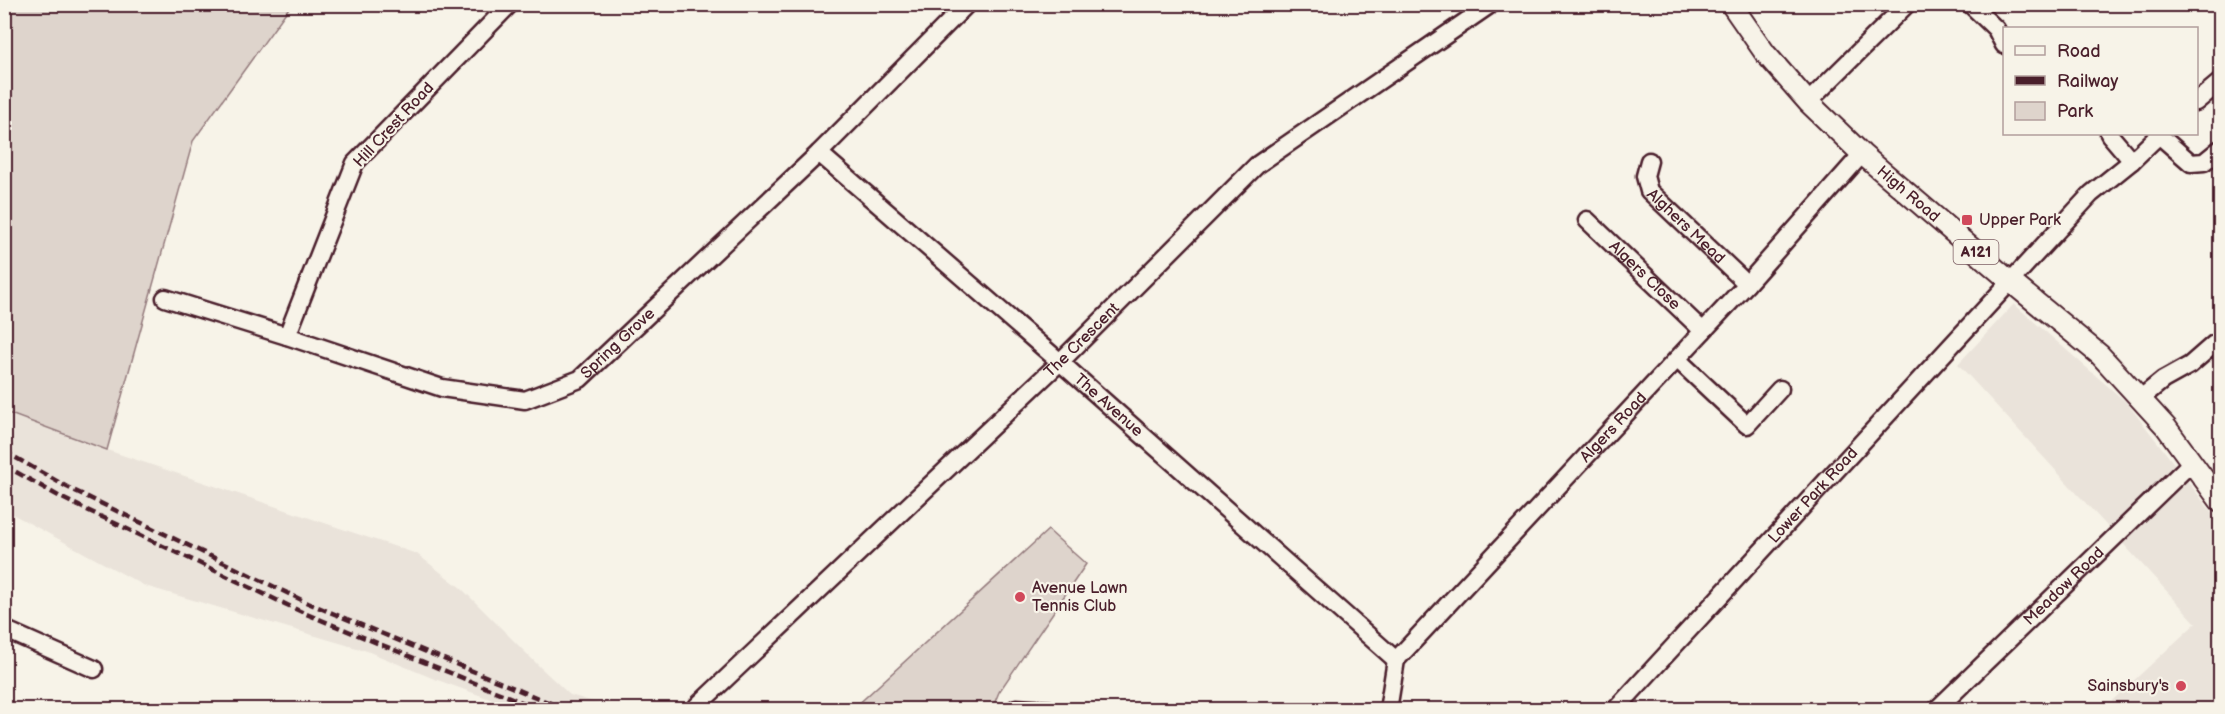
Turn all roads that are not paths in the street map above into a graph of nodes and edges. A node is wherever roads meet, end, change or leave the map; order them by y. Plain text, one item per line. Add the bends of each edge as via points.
1 (510, 4) edge
2 (967, 4) edge
3 (1491, 4) edge
4 (1731, 4) edge
5 (1907, 4) edge
6 (1970, 4) edge
7 (2003, 43) edge
8 (2220, 82) edge
9 (2198, 100) edge
10 (1808, 102) junction
11 (2110, 135) edge
12 (2158, 135) edge
13 (2160, 135) edge
14 (2220, 149) edge
15 (819, 153) junction
16 (1862, 154) junction
17 (1649, 161) dead end
18 (2132, 161) junction
19 (1587, 220) dead end
20 (2011, 282) junction
21 (1747, 284) junction
22 (165, 298) dead end
23 (1703, 331) junction
24 (287, 336) junction
25 (2220, 342) edge
26 (1677, 359) junction
27 (1060, 362) junction
28 (1780, 389) dead end
29 (2141, 398) junction
30 (2192, 462) junction
31 (2220, 501) edge
32 (4, 629) edge
33 (1396, 660) junction
34 (93, 669) dead end
35 (697, 706) dead end
36 (1016, 708) dead end
37 (1050, 710) edge
38 (1388, 710) edge
39 (1615, 710) edge
40 (1936, 710) edge

1 - 24 street, Hill Crest Road via 355,163
2 - 15 street, Spring Grove
3 - 27 street, The Crescent via 1257,165
4 - 10 main road, High Road / A121 via 1765,53
5 - 10 street
6 - 7 street via 1996,29
8 - 9 street
10 - 16 main road, High Road / A121
11 - 18 street
12 - 18 street
13 - 14 street via 2191,163 2204,162
15 - 24 street, Spring Grove via 580,379 525,400 442,388
15 - 27 street, The Avenue
16 - 20 main road, High Road / A121
16 - 21 street, Algers Road
17 - 21 street, Alghers Mead via 1644,176 1649,191
18 - 20 street via 2091,194
19 - 23 street, Algers Close
20 - 29 main road, High Road / A121 via 2100,355
20 - 39 street, Lower Park Road
21 - 23 street, Algers Road
22 - 24 street, Spring Grove
23 - 26 street, Algers Road
25 - 29 street
26 - 28 street via 1747,425
26 - 33 street, Algers Road
27 - 33 street, The Avenue
27 - 35 street, The Crescent
29 - 30 main road, High Road / A121
30 - 31 main road, High Road / A121
30 - 40 street, Meadow Road
32 - 34 street
33 - 38 street
36 - 37 street

